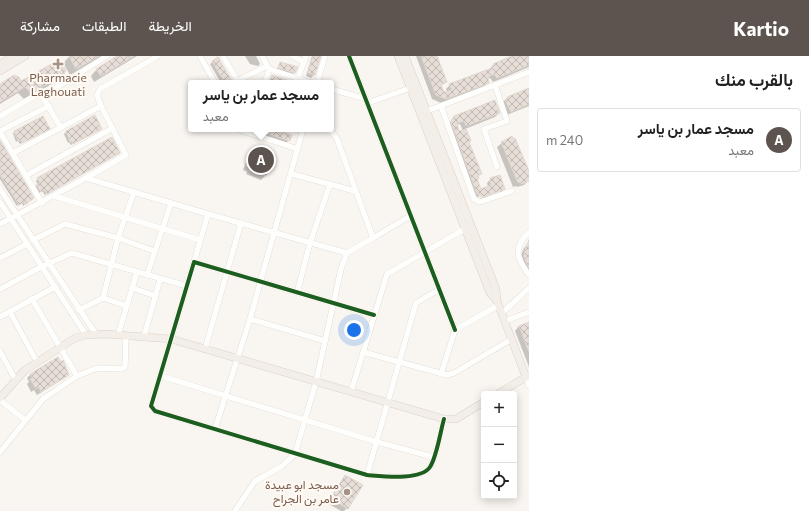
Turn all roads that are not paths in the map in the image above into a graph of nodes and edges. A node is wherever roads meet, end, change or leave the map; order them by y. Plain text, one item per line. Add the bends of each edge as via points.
1 (14, 56) edge
2 (24, 56) edge
3 (107, 56) edge
4 (158, 56) edge
5 (202, 56) edge
6 (223, 56) edge
7 (262, 56) edge
8 (292, 56) edge
9 (325, 56) edge
10 (349, 56) edge
11 (398, 56) edge
12 (405, 56) edge
13 (305, 59) edge
14 (0, 64) edge
15 (268, 67) junction
16 (0, 70) edge
17 (529, 72) edge
18 (298, 78) junction
19 (214, 80) edge
20 (237, 80) edge
21 (242, 80) edge
22 (266, 80) edge
23 (304, 80) edge
24 (318, 80) edge
25 (494, 85) junction
26 (414, 87) junction
27 (334, 90) edge
28 (43, 96) junction
29 (367, 101) junction
30 (49, 106) junction
31 (101, 106) junction
32 (441, 106) junction
33 (427, 111) junction
34 (0, 116) edge
35 (430, 127) junction
36 (61, 128) junction
37 (113, 128) junction
38 (0, 131) edge
39 (246, 132) edge
40 (302, 132) edge
41 (332, 132) edge
42 (298, 149) junction
43 (14, 153) junction
44 (497, 167) dead end
45 (292, 174) junction
46 (27, 175) junction
47 (86, 178) junction
48 (330, 184) junction
49 (0, 188) edge
50 (512, 191) dead end
51 (134, 192) junction
52 (355, 192) junction
53 (54, 196) junction
54 (0, 202) edge
55 (42, 203) junction
56 (171, 203) junction
57 (208, 214) junction
58 (17, 215) junction
59 (410, 216) junction
60 (10, 218) junction
61 (126, 218) junction
62 (241, 223) junction
63 (0, 224) edge
64 (468, 227) junction
65 (162, 229) junction
66 (529, 232) edge
67 (275, 233) junction
68 (118, 238) junction
69 (372, 238) junction
70 (33, 240) junction
71 (200, 240) junction
72 (310, 243) junction
73 (27, 244) junction
74 (154, 251) junction
75 (425, 252) junction
76 (347, 253) junction
77 (0, 258) edge
78 (194, 262) junction
79 (49, 264) junction
80 (112, 264) junction
81 (41, 267) junction
82 (137, 272) junction
83 (227, 273) junction
84 (147, 275) junction
85 (529, 275) edge
86 (160, 279) junction
87 (260, 282) junction
88 (187, 286) junction
89 (55, 287) junction
90 (132, 288) junction
91 (529, 288) edge
92 (0, 289) edge
93 (438, 290) junction
94 (297, 293) junction
95 (156, 296) junction
96 (103, 298) junction
97 (32, 299) junction
98 (498, 303) junction
99 (333, 304) junction
100 (127, 306) junction
101 (79, 310) junction
102 (10, 312) junction
103 (529, 312) edge
104 (502, 313) junction
105 (374, 315) junction
106 (0, 317) edge
107 (250, 319) junction
108 (505, 321) junction
109 (454, 330) junction
110 (86, 334) junction
111 (96, 334) junction
112 (118, 335) junction
113 (126, 336) junction
114 (144, 337) junction
115 (172, 339) junction
116 (512, 339) junction
117 (325, 341) junction
118 (60, 348) junction
119 (205, 349) junction
120 (0, 351) edge
121 (363, 352) junction
122 (238, 358) junction
123 (2, 359) edge
124 (37, 362) junction
125 (399, 362) junction
126 (441, 374) junction
127 (77, 376) junction
128 (161, 376) junction
129 (527, 377) edge
130 (15, 379) junction
131 (316, 382) junction
132 (529, 386) edge
133 (503, 391) edge
134 (351, 392) junction
135 (226, 396) junction
136 (0, 399) edge
137 (389, 403) junction
138 (481, 404) edge
139 (306, 419) junction
140 (444, 419) junction
141 (25, 420) junction
142 (215, 430) junction
143 (377, 442) junction
144 (0, 452) edge
145 (295, 454) junction
146 (433, 456) junction
147 (367, 475) junction
148 (235, 511) edge

1 - 14 main road
2 - 16 main road
3 - 28 street
4 - 31 street via 100,88 97,96
5 - 19 street
6 - 20 street
7 - 15 street
8 - 13 street
9 - 24 street
10 - 29 street
11 - 26 main road
12 - 26 main road
13 - 18 street
15 - 18 street
15 - 21 street
15 - 22 street
17 - 25 street
18 - 23 street
25 - 32 street
25 - 44 street via 507,121 484,129
26 - 29 street
26 - 33 main road
26 - 35 main road
27 - 29 street
28 - 30 street
28 - 34 street via 38,94
29 - 59 street
30 - 36 street
30 - 38 street
31 - 36 street
31 - 37 street
32 - 33 street
32 - 50 street via 474,198 480,202
33 - 35 main road
35 - 64 main road
36 - 43 street
37 - 46 street
37 - 47 street via 126,155
38 - 43 street
39 - 42 street
40 - 42 street
41 - 52 street
42 - 45 street
43 - 46 street
45 - 48 street
45 - 67 street
46 - 55 street
47 - 51 street
47 - 53 street
48 - 52 street
48 - 72 street
49 - 58 street
51 - 56 street
51 - 61 street
52 - 69 street
53 - 55 street
53 - 61 street
54 - 60 street
55 - 58 street
56 - 57 street
56 - 65 street
57 - 62 street
57 - 71 street
58 - 60 street
58 - 70 street
59 - 69 street
59 - 75 street
60 - 63 street
60 - 73 street
61 - 65 street
61 - 68 street
62 - 67 street
62 - 83 street
64 - 75 street
64 - 98 main road via 496,289
65 - 71 street
65 - 74 street
66 - 85 street via 520,241 518,253 521,264
67 - 72 street
67 - 87 street
68 - 70 street via 65,224
68 - 74 street
68 - 80 street
69 - 76 street
70 - 79 street
71 - 78 street
72 - 76 street
72 - 94 street
73 - 77 street
73 - 81 street
74 - 84 street
75 - 93 street
75 - 105 street via 386,274
76 - 99 street
78 - 83 street
78 - 88 street
79 - 80 street via 72,253
79 - 81 street
79 - 101 street
80 - 82 street
80 - 96 street
81 - 89 street
81 - 92 street
82 - 84 street
82 - 90 street
83 - 87 street
83 - 119 street
84 - 86 street
86 - 88 street
86 - 95 street
87 - 94 street
87 - 107 street
88 - 115 street
89 - 97 street
89 - 110 street
90 - 95 street
90 - 100 street
91 - 104 street
93 - 109 street
93 - 125 street via 416,303
94 - 99 street
95 - 114 street
96 - 100 street
96 - 101 street
97 - 102 street
97 - 118 street
98 - 104 main road
98 - 109 street
99 - 105 street
99 - 117 street
100 - 112 street
101 - 111 street
102 - 106 street
102 - 124 street
103 - 108 street
104 - 108 main road
105 - 121 street
107 - 117 street
107 - 122 street
108 - 116 main road
109 - 126 street
110 - 111 main road
110 - 118 main road via 74,338
111 - 112 main road
112 - 113 main road
113 - 114 main road
113 - 127 street via 125,367 97,368
114 - 115 main road
115 - 119 main road
115 - 128 street
116 - 126 street via 454,373
116 - 129 main road
117 - 131 street
118 - 124 main road
118 - 127 street
119 - 122 main road
120 - 123 street
121 - 125 street
121 - 134 street
122 - 131 main road
122 - 135 street
123 - 130 street
124 - 130 main road
125 - 126 street
125 - 137 street
127 - 141 street via 43,398
128 - 135 street
128 - 142 street via 152,410
129 - 132 street
129 - 133 main road
130 - 136 main road
131 - 134 main road
131 - 139 street
134 - 137 main road
135 - 139 street
135 - 142 street
136 - 141 street
137 - 140 main road
137 - 143 street
138 - 140 main road via 456,419
139 - 143 street
139 - 145 street
140 - 146 street
141 - 144 street
142 - 145 street
143 - 146 street
143 - 147 street
145 - 147 street
145 - 148 street via 282,466 255,481
146 - 147 street via 426,470 413,475

